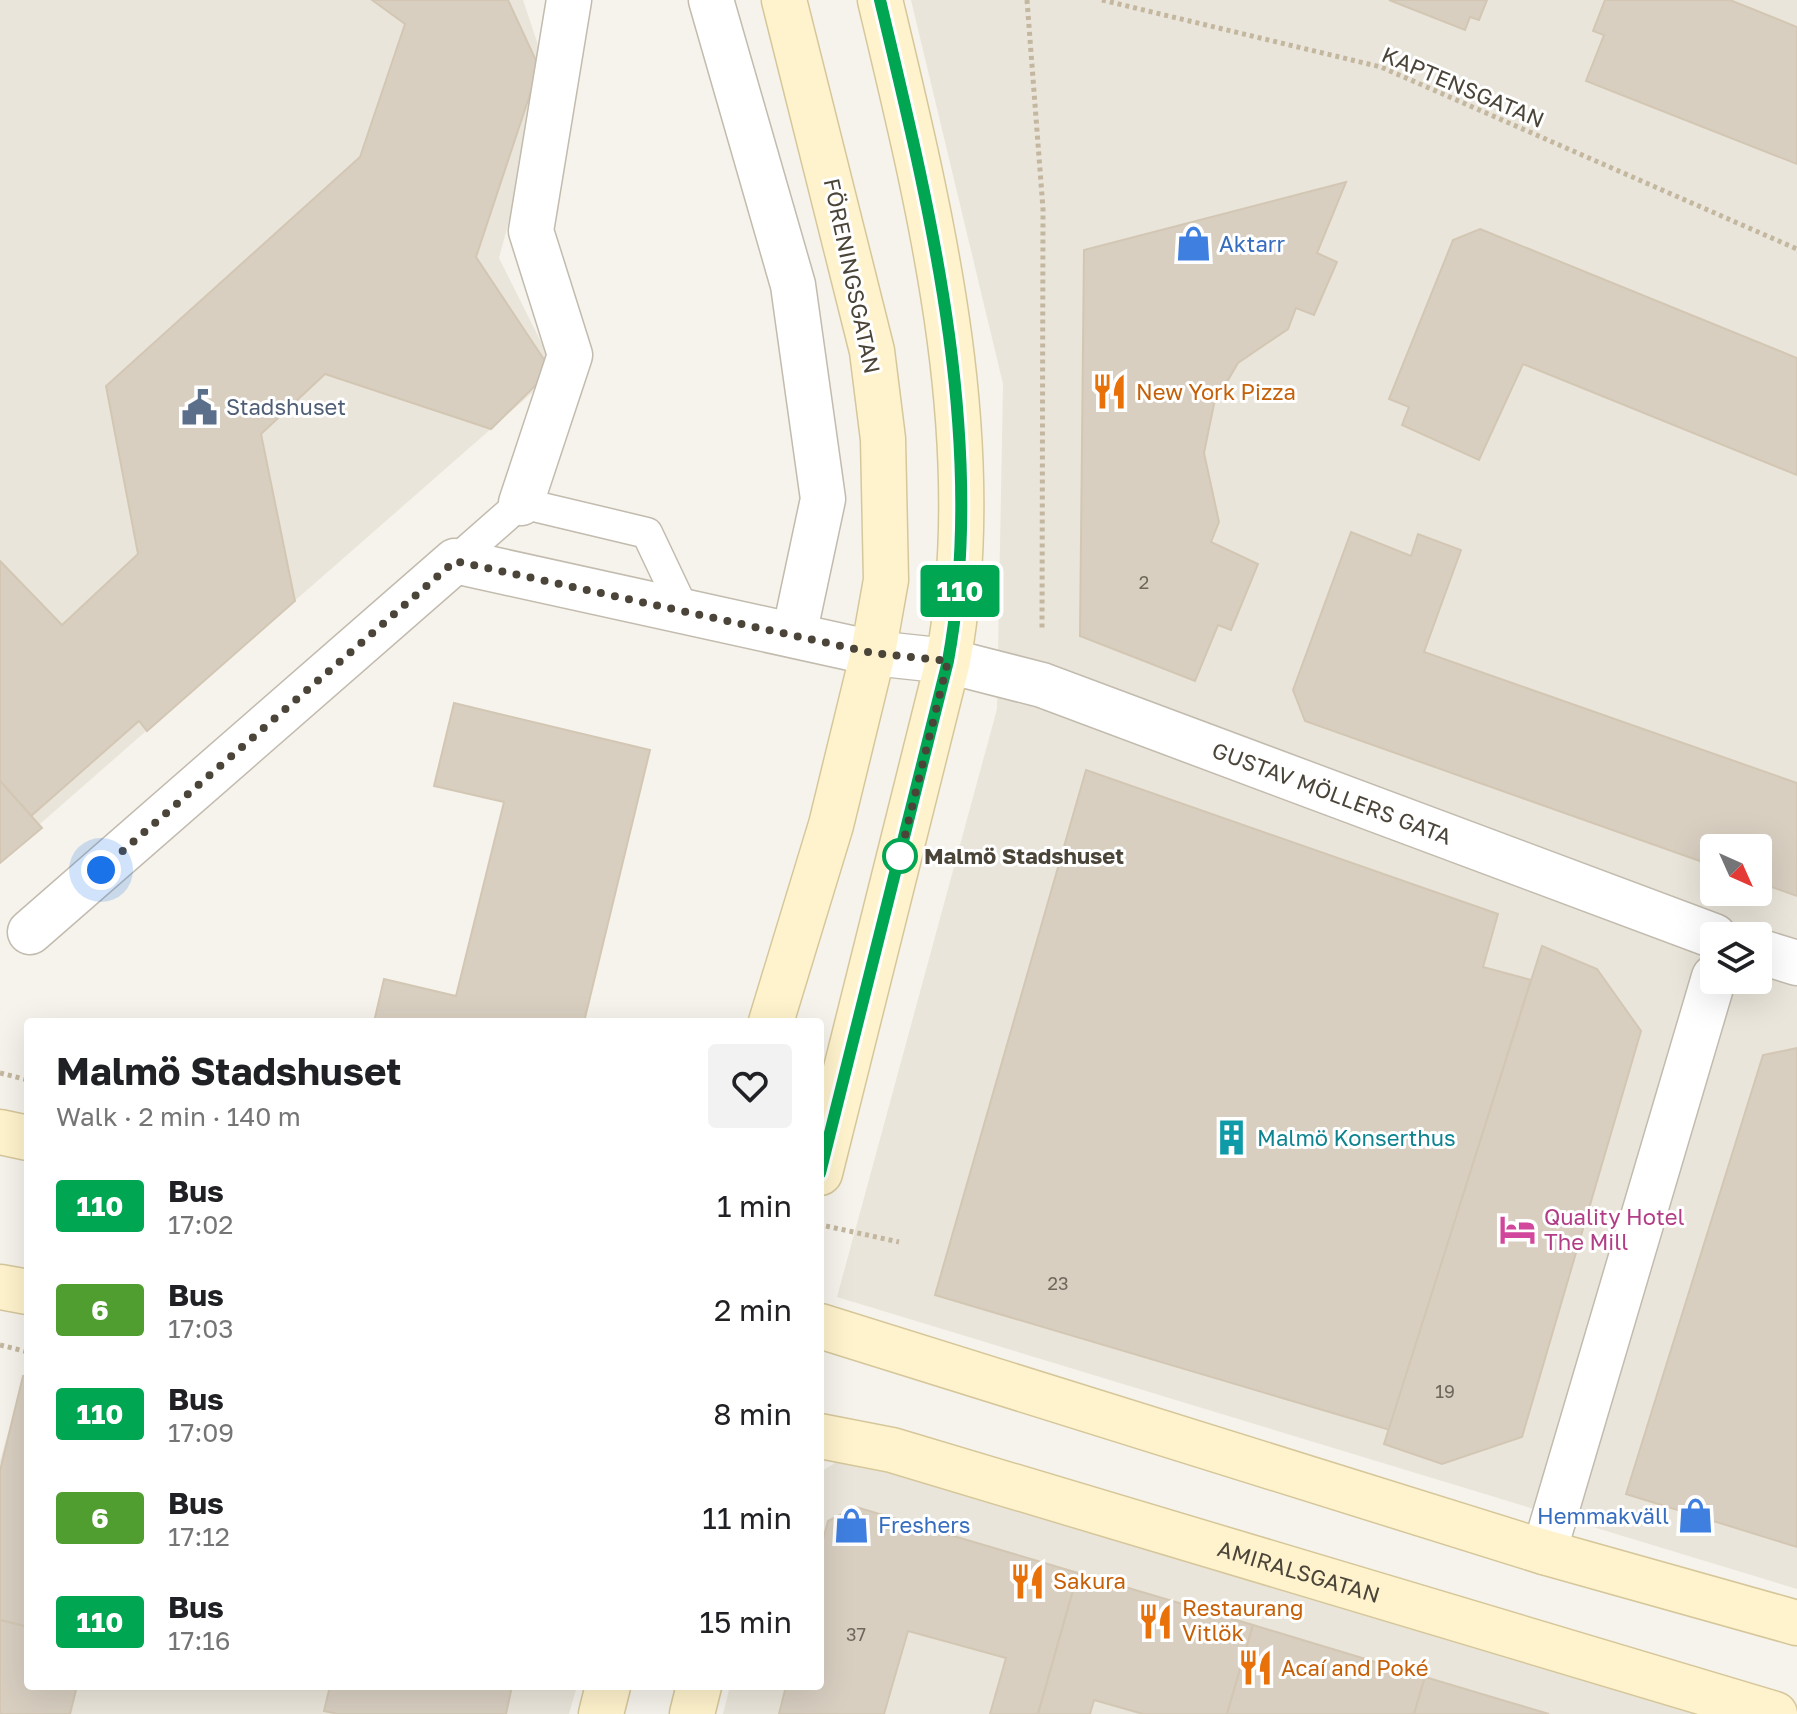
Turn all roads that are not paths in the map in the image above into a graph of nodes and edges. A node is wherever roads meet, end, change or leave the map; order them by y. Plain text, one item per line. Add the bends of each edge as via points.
1 (569, 0) edge
2 (711, 0) edge
3 (784, 0) edge
4 (880, 0) edge
5 (521, 503) junction
6 (455, 561) junction
7 (684, 611) junction
8 (794, 635) junction
9 (873, 653) junction
10 (948, 661) junction
11 (1700, 931) edge
12 (30, 932) dead end
13 (1772, 955) edge
14 (1797, 963) edge
15 (1709, 994) edge
16 (772, 1018) edge
17 (0, 1132) edge
18 (24, 1137) edge
19 (824, 1157) edge
20 (0, 1287) edge
21 (24, 1291) edge
22 (824, 1327) edge
23 (824, 1437) edge
24 (1544, 1552) junction
25 (1797, 1623) edge
26 (607, 1690) edge
27 (698, 1690) edge
28 (601, 1714) edge
29 (692, 1714) edge
30 (1775, 1714) edge

1 - 5 street via 531,231 570,355
2 - 8 street via 793,285 823,499
3 - 9 street, FÖRENINGSGATAN via 872,351 883,439 886,580
4 - 10 street via 914,142 948,334 960,464 960,596
5 - 6 lane
5 - 7 lane via 647,533
6 - 7 street, GUSTAV MÖLLERS GATA
6 - 12 street
7 - 8 street, GUSTAV MÖLLERS GATA
8 - 9 street, GUSTAV MÖLLERS GATA
9 - 10 street, GUSTAV MÖLLERS GATA
9 - 16 street, FÖRENINGSGATAN via 831,825
10 - 11 street, GUSTAV MÖLLERS GATA via 1042,685
10 - 19 street
13 - 14 street
15 - 24 street
17 - 18 street
20 - 21 street
22 - 24 street
23 - 30 street, AMIRALSGATAN via 907,1455
24 - 25 street
26 - 28 street
27 - 29 street

